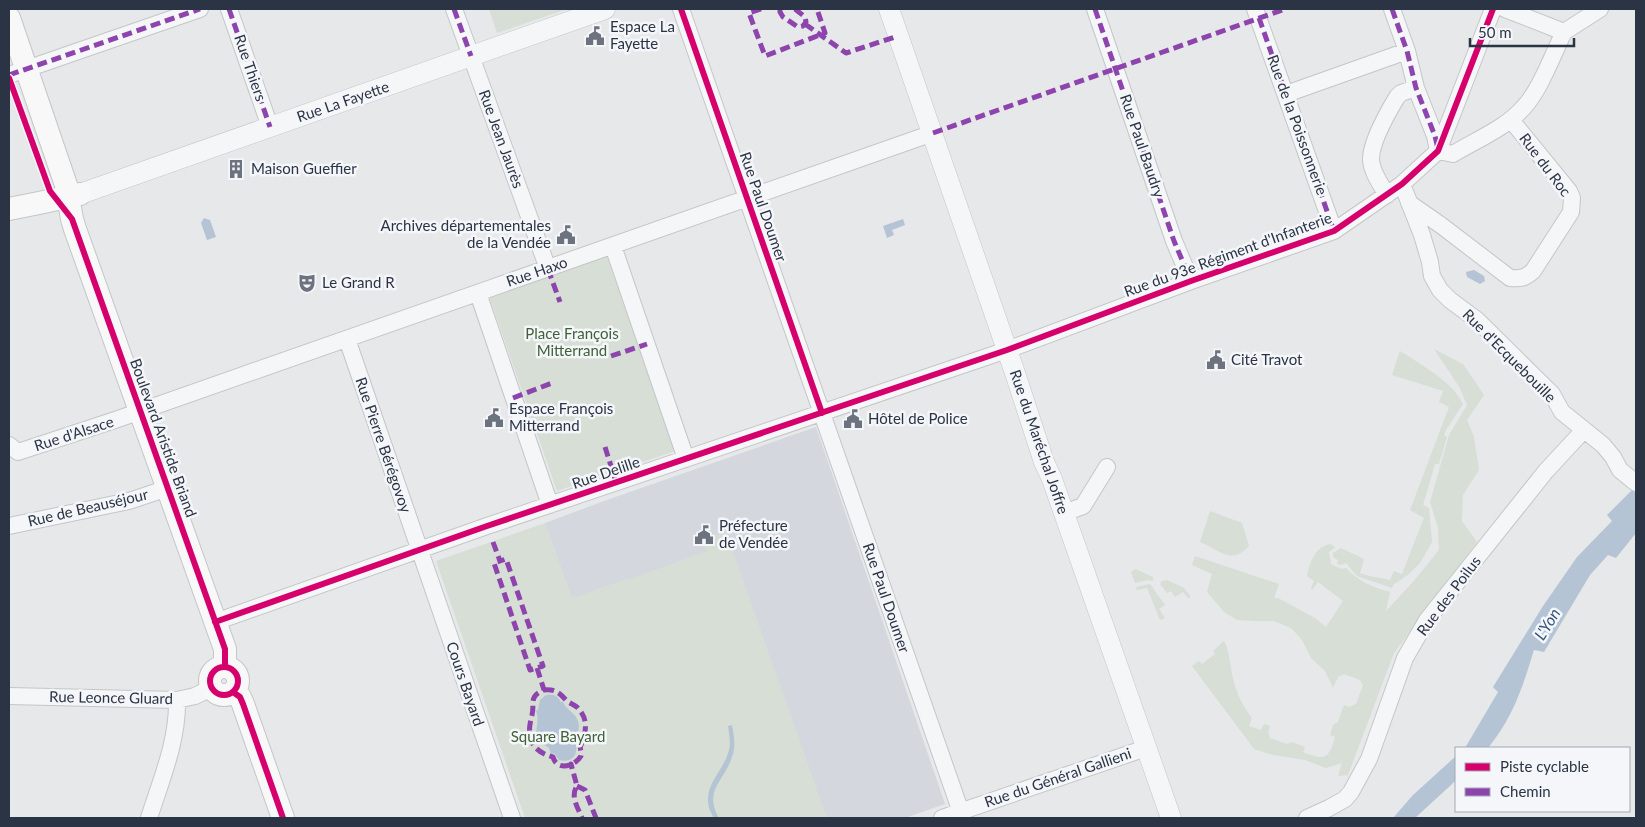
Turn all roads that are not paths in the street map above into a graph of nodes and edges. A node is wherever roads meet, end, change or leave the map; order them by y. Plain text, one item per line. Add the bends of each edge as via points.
1 (200, 9) edge
2 (229, 9) edge
3 (454, 9) edge
4 (605, 9) edge
5 (681, 9) edge
6 (889, 9) edge
7 (1096, 9) edge
8 (1392, 9) edge
9 (1493, 9) edge
10 (1504, 9) edge
11 (1600, 9) edge
12 (1257, 14) edge
13 (9, 18) edge
14 (1564, 32) junction
15 (1407, 51) junction
16 (471, 56) junction
17 (18, 72) edge
18 (1416, 88) junction
19 (1286, 94) junction
20 (1511, 120) junction
21 (270, 127) junction
22 (933, 133) junction
23 (1438, 150) junction
24 (1402, 184) junction
25 (74, 195) junction
26 (1387, 195) junction
27 (747, 199) junction
28 (1409, 204) junction
29 (9, 209) edge
30 (72, 219) junction
31 (9, 220) edge
32 (1442, 226) junction
33 (1334, 231) junction
34 (1422, 235) junction
35 (613, 246) junction
36 (548, 269) junction
37 (1191, 281) junction
38 (478, 293) junction
39 (347, 339) junction
40 (1007, 350) junction
41 (141, 411) junction
42 (822, 413) junction
43 (1583, 431) junction
44 (9, 445) edge
45 (686, 459) junction
46 (1107, 467) dead end
47 (1636, 482) edge
48 (168, 488) junction
49 (550, 505) junction
50 (1064, 513) junction
51 (9, 526) edge
52 (419, 550) junction
53 (215, 622) junction
54 (225, 667) junction
55 (211, 688) junction
56 (233, 692) junction
57 (9, 696) edge
58 (177, 700) junction
59 (1146, 748) junction
60 (962, 815) edge
61 (149, 818) edge
62 (283, 818) edge
63 (512, 818) edge
64 (942, 818) edge
65 (1171, 818) edge
66 (1307, 818) edge

1 - 17 street
2 - 21 street, Rue Thiers
3 - 16 street, Rue Jean Jaurès
4 - 16 street, Rue La Fayette
5 - 27 street, Rue Paul Doumer
6 - 22 street, Rue du Maréchal Joffre
7 - 37 street, Rue Paul Baudry via 1174,241
8 - 15 street
9 - 23 street
10 - 14 street
11 - 14 street
12 - 19 street, Rue de la Poissonnerie
13 - 17 main road, Boulevard Aristide Briand
14 - 20 street via 1525,107
15 - 18 street
15 - 19 street
16 - 21 street, Rue La Fayette
16 - 36 street, Rue Jean Jaurès
17 - 25 main road, Boulevard Aristide Briand
18 - 23 street
18 - 26 street via 1397,97 1378,130 1371,159
19 - 33 street, Rue de la Poissonnerie
20 - 23 street via 1453,154
20 - 32 street, Rue du Roc via 1569,192 1571,212 1532,271 1520,279 1510,278
21 - 25 street, Rue La Fayette
22 - 27 street, Rue Haxo
22 - 40 street, Rue du Maréchal Joffre
23 - 24 street, Rue du 93e Régiment d'Infanterie
24 - 26 street, Rue du 93e Régiment d'Infanterie
24 - 28 street, Rue d'Ecquebouille
25 - 29 main road
25 - 30 main road, Boulevard Aristide Briand
26 - 33 street, Rue du 93e Régiment d'Infanterie
27 - 35 street, Rue Haxo
27 - 42 street, Rue Paul Doumer
28 - 32 street, Rue du Roc
28 - 34 street, Rue d'Ecquebouille
30 - 31 main road via 43,213
30 - 41 main road, Boulevard Aristide Briand
32 - 34 street
33 - 37 street, Rue du 93e Régiment d'Infanterie
34 - 43 street, Rue d'Ecquebouille via 1432,276 1440,290 1484,327 1552,394 1562,412
35 - 36 street, Rue Haxo
35 - 45 street
36 - 38 street, Rue Haxo
37 - 40 street, Rue du 93e Régiment d'Infanterie
38 - 39 street, Rue Haxo
38 - 49 street
39 - 41 street, Rue Haxo
39 - 52 street, Rue Pierre Bérégovoy
40 - 42 street, Rue Delille
40 - 50 street, Rue du Maréchal Joffre
41 - 44 street, Rue d'Alsace via 18,452
41 - 48 main road, Boulevard Aristide Briand
42 - 45 street, Rue Delille
42 - 60 street, Rue Paul Doumer
43 - 47 street, Rue d'Ecquebouille via 1603,445 1620,470
43 - 66 street, Rue des Poilus via 1546,471 1427,620 1406,658 1369,759 1351,792 1345,799
45 - 49 street, Rue Delille
46 - 50 street via 1083,506
48 - 51 street, Rue de Beauséjour via 129,501
48 - 53 main road, Boulevard Aristide Briand
49 - 52 street, Rue Delille
50 - 59 street, Rue du Maréchal Joffre
52 - 53 street, Rue Delille
52 - 63 street, Cours Bayard
53 - 54 main road, Boulevard Aristide Briand via 225,650
54 - 55 main road via 211,674
54 - 56 main road, Boulevard Aristide Briand via 232,669 238,680
55 - 56 main road via 218,694
55 - 58 street, Rue Leonce Gluard
56 - 62 main road via 243,704
57 - 58 street, Rue Leonce Gluard
58 - 61 street via 178,715 172,745
59 - 60 street, Rue du Général Gallieni
59 - 65 street, Rue du Maréchal Joffre
60 - 64 street, Rue du Général Gallieni

